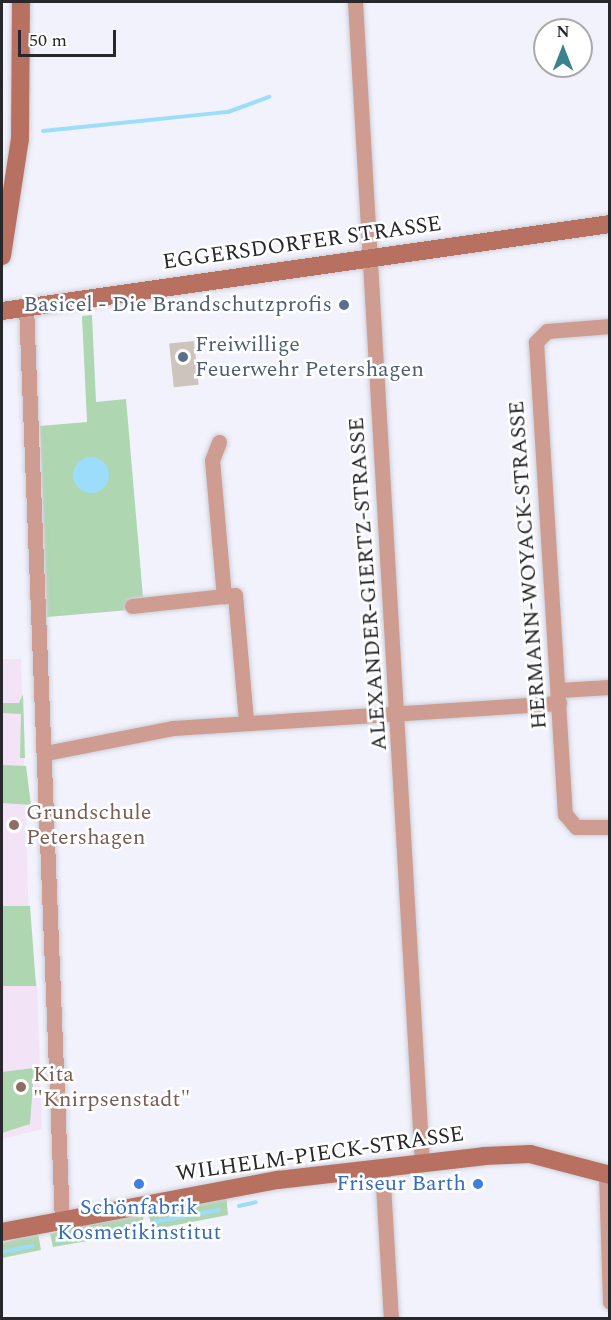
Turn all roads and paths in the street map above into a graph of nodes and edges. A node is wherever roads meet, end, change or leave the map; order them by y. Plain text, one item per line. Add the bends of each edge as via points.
1 (21, 2) edge
2 (355, 2) edge
3 (609, 224) edge
4 (2, 256) edge
5 (369, 258) junction
6 (26, 306) junction
7 (2, 311) edge
8 (609, 326) edge
9 (219, 442) dead end
10 (224, 596) junction
11 (132, 606) dead end
12 (609, 687) edge
13 (559, 697) junction
14 (399, 711) junction
15 (246, 722) junction
16 (46, 753) junction
17 (609, 827) edge
18 (422, 1163) junction
19 (382, 1168) junction
20 (608, 1174) edge
21 (62, 1221) junction
22 (2, 1232) edge
23 (609, 1302) edge
24 (391, 1318) edge

1 - 4 street via 20,139
2 - 5 street, ALEXANDER-GIERTZ-STRASSE
3 - 5 street, EGGERSDORFER STRASSE
5 - 6 street, EGGERSDORFER STRASSE
5 - 14 street, ALEXANDER-GIERTZ-STRASSE
6 - 7 street, EGGERSDORFER STRASSE
6 - 16 street
8 - 13 street, HERMANN-WOYACK-STRASSE via 547,331 536,342
9 - 10 street via 212,460
10 - 11 street
10 - 15 street via 235,595
12 - 13 street
13 - 14 street
13 - 17 street, HERMANN-WOYACK-STRASSE via 565,814 576,827
14 - 15 street
14 - 18 street, ALEXANDER-GIERTZ-STRASSE
15 - 16 street via 121,735
16 - 21 street
18 - 19 street, WILHELM-PIECK-STRASSE
18 - 20 street, WILHELM-PIECK-STRASSE via 521,1153
19 - 21 street, WILHELM-PIECK-STRASSE via 267,1182
19 - 24 street
20 - 23 street
21 - 22 street, WILHELM-PIECK-STRASSE

